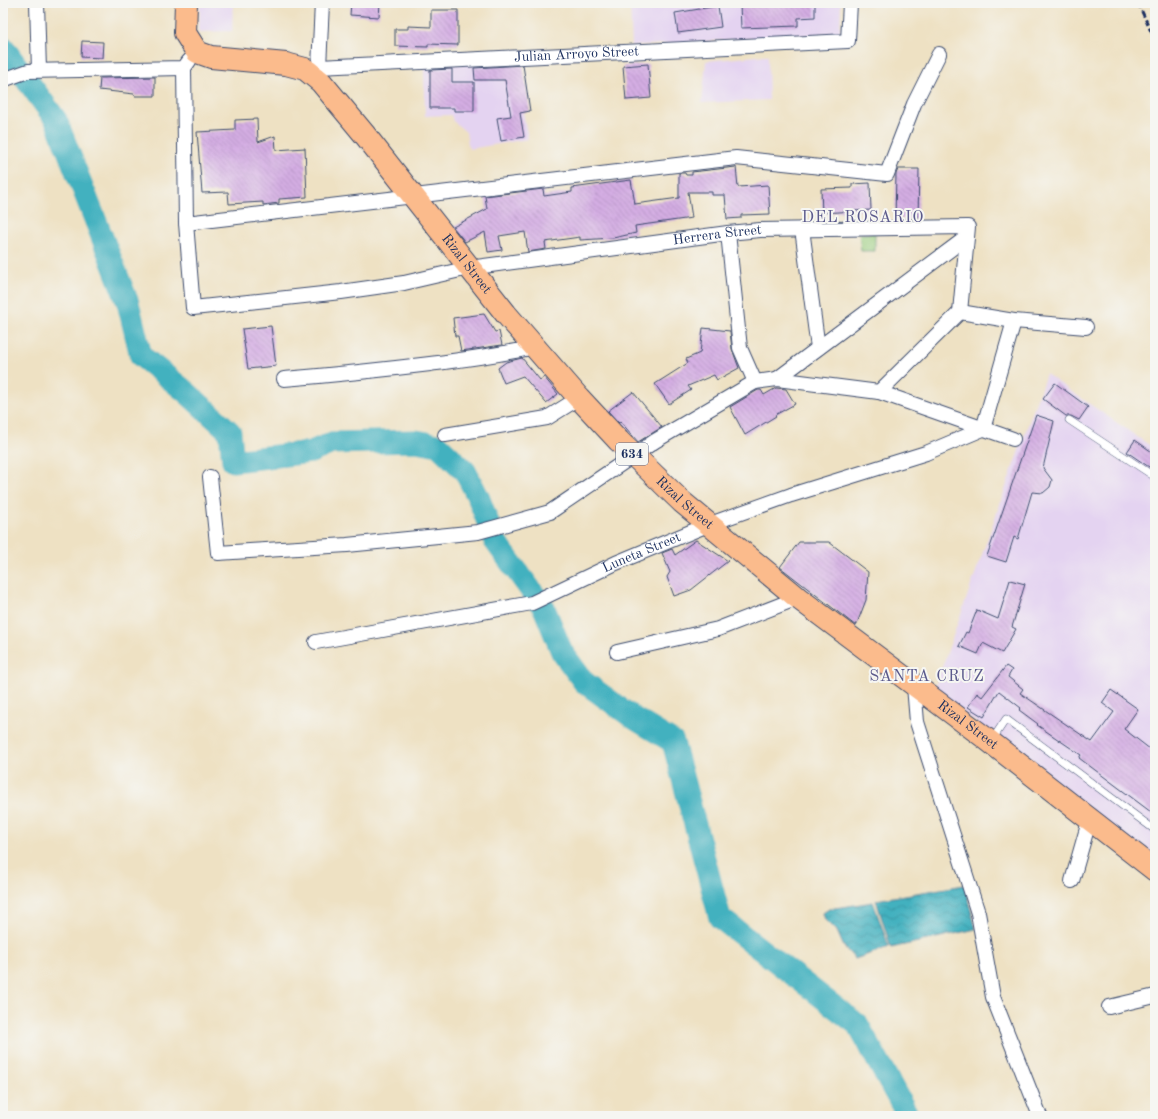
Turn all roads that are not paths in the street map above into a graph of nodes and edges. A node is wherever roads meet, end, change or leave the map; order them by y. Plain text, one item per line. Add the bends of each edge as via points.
1 (37, 3) edge
2 (186, 3) edge
3 (322, 3) edge
4 (850, 3) edge
5 (939, 54) dead end
6 (190, 60) junction
7 (312, 68) junction
8 (33, 71) junction
9 (7, 78) edge
10 (412, 196) junction
11 (186, 224) junction
12 (802, 229) junction
13 (968, 232) junction
14 (728, 233) junction
15 (468, 268) junction
16 (960, 312) junction
17 (1014, 321) junction
18 (1086, 327) dead end
19 (535, 347) junction
20 (818, 348) junction
21 (284, 378) dead end
22 (778, 379) junction
23 (755, 382) junction
24 (880, 392) junction
25 (579, 398) junction
26 (1069, 420) dead end
27 (982, 429) junction
28 (446, 435) dead end
29 (1013, 439) dead end
30 (634, 456) junction
31 (210, 477) dead end
32 (1155, 477) edge
33 (710, 524) junction
34 (798, 598) junction
35 (316, 642) dead end
36 (617, 652) dead end
37 (914, 686) junction
38 (991, 742) junction
39 (1090, 818) junction
40 (1155, 830) edge
41 (1155, 870) edge
42 (1072, 880) dead end
43 (1155, 996) edge
44 (1109, 1007) dead end
45 (1040, 1116) edge

1 - 8 street
2 - 6 main road via 185,33 190,43
3 - 7 street
4 - 7 street, Julian Arroyo Street via 848,41
5 - 10 street via 914,104 888,174 736,158
6 - 7 main road, Rizal Street / 634 via 211,57 265,60
6 - 8 street
6 - 11 street
7 - 10 main road, Rizal Street / 634
8 - 9 street
10 - 11 street
10 - 15 main road, Rizal Street / 634
11 - 15 street, Herrera Street via 193,308 349,291
12 - 13 street, Herrera Street
12 - 14 street, Herrera Street
12 - 20 street
13 - 16 street
13 - 20 street
14 - 15 street, Herrera Street
14 - 23 street via 740,348
15 - 19 main road, Rizal Street / 634
16 - 17 street
16 - 24 street
17 - 18 street
17 - 27 street
19 - 21 street via 504,354 415,366
19 - 25 main road, Rizal Street / 634
20 - 22 street
22 - 23 street
22 - 24 street
23 - 30 street
24 - 27 street
25 - 28 street via 547,418
25 - 30 main road, Rizal Street / 634
26 - 32 lane
27 - 29 street
27 - 33 street, Luneta Street via 926,453
30 - 31 street via 550,512 478,532 347,545 218,553
30 - 33 main road, Rizal Street / 634 via 682,502
33 - 34 main road, Rizal Street / 634
33 - 35 street, Luneta Street via 616,563 532,603
34 - 36 street via 718,629
34 - 37 main road, Rizal Street / 634
37 - 38 main road, Rizal Street / 634
37 - 45 street via 917,722 978,913 993,997
38 - 39 main road, Rizal Street / 634
38 - 40 lane via 1006,719
39 - 41 main road, Rizal Street / 634
39 - 42 street
43 - 44 street

